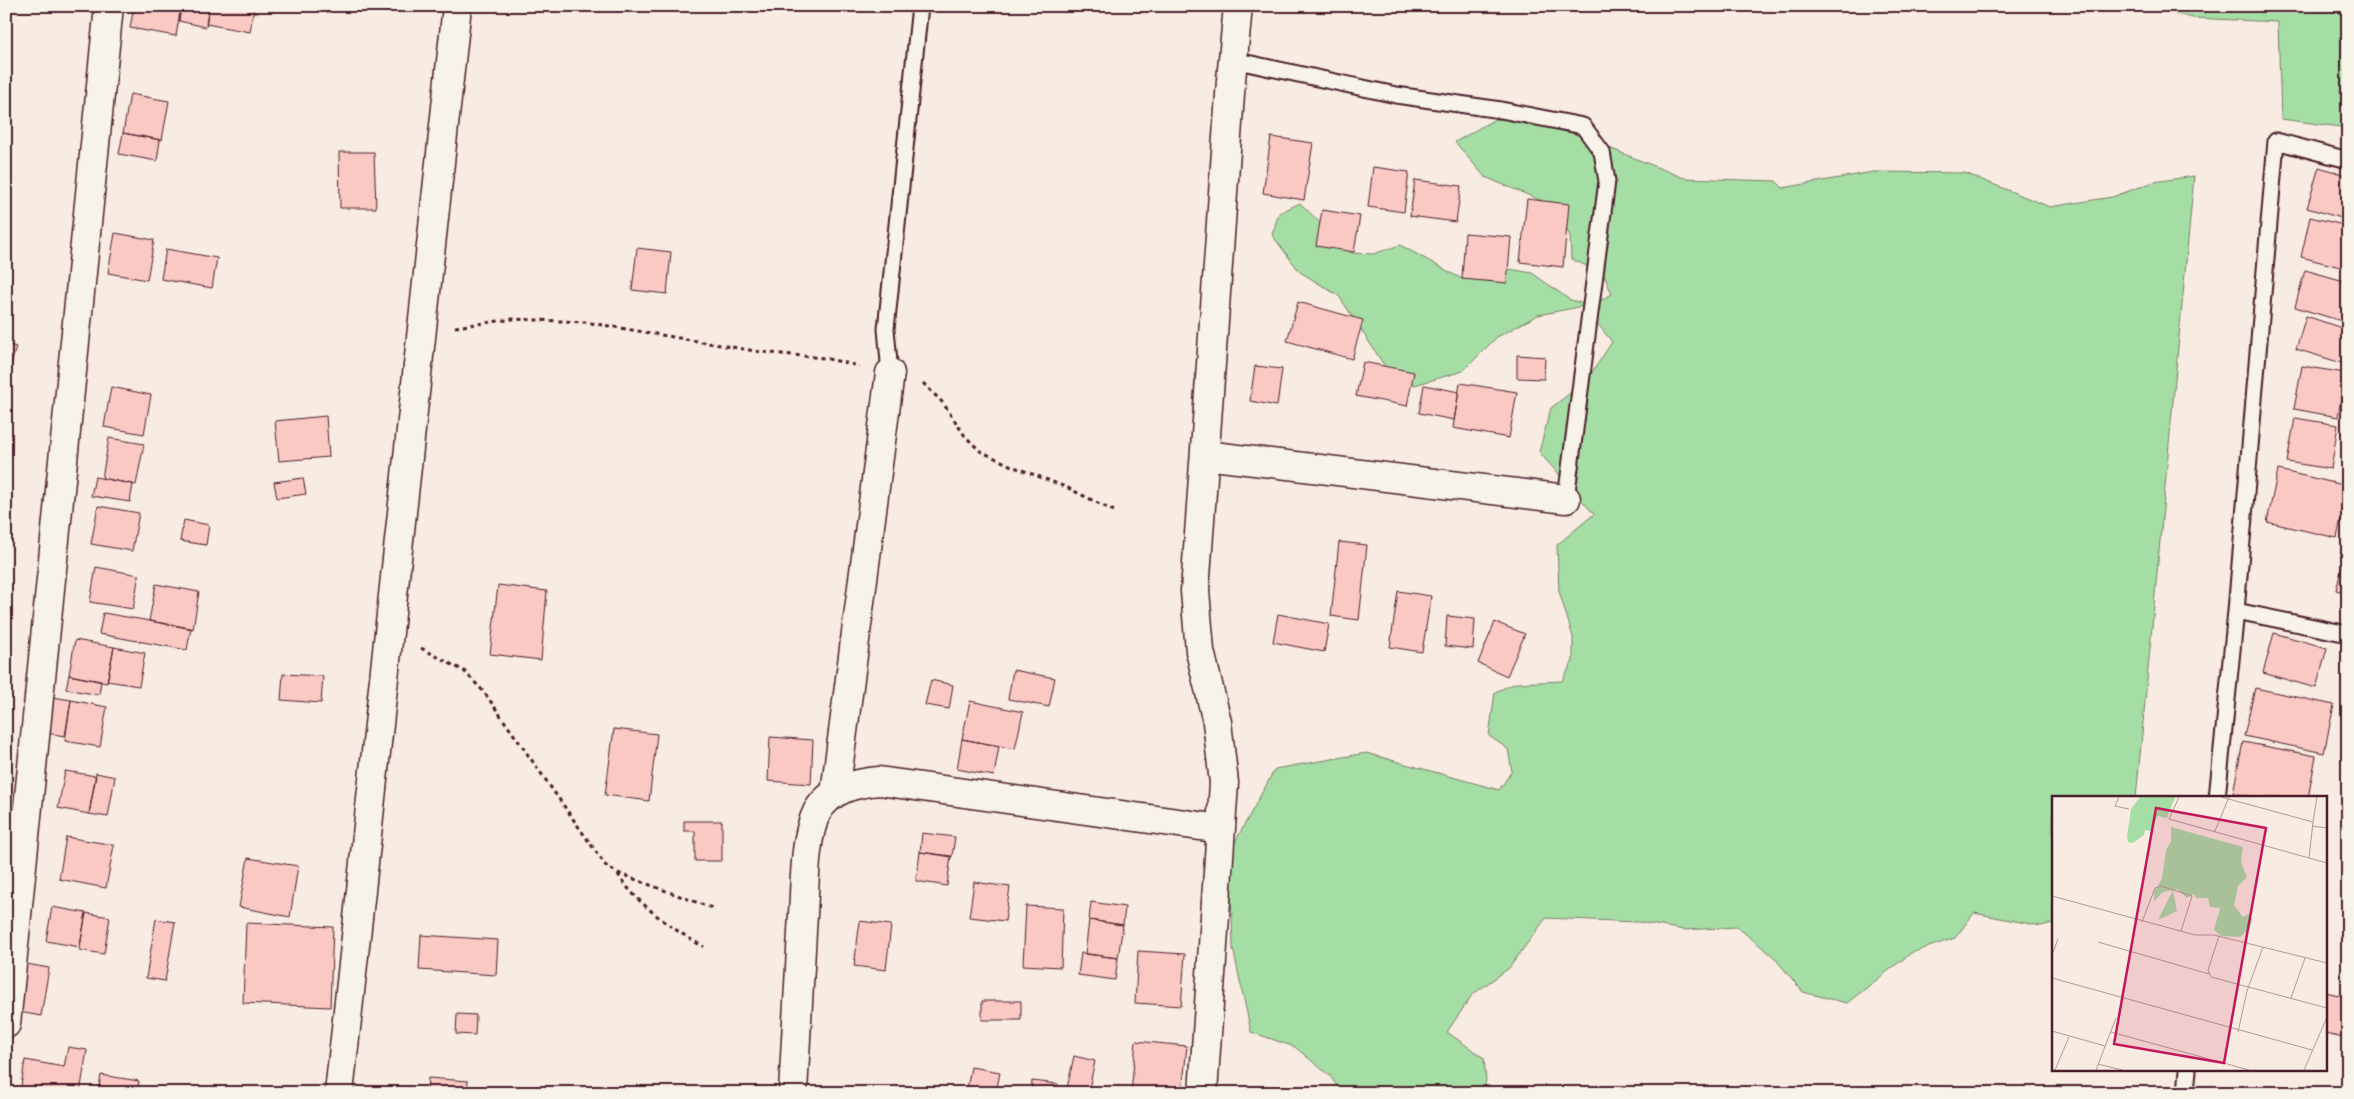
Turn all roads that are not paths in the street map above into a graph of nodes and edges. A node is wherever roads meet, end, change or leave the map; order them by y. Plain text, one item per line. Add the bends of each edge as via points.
1 (109, 6) edge
2 (457, 6) edge
3 (920, 6) edge
4 (1238, 6) edge
5 (1233, 60) junction
6 (2348, 160) edge
7 (890, 373) joint
8 (1205, 455) junction
9 (1566, 499) joint
10 (2236, 611) junction
11 (2348, 634) edge
12 (836, 793) junction
13 (2216, 796) edge
14 (1221, 828) junction
15 (6, 1024) edge
16 (2188, 1072) edge
17 (339, 1093) edge
18 (793, 1093) edge
19 (1203, 1093) edge
20 (2186, 1093) edge

1 - 15 street
2 - 17 street
3 - 7 lane via 886,329
4 - 5 street
5 - 8 street
5 - 9 lane via 1396,95 1583,126 1602,152 1607,181
6 - 10 lane via 2276,142
7 - 12 street
8 - 9 street
8 - 14 street via 1195,591 1200,651 1217,722 1224,783
10 - 11 lane
10 - 13 lane
12 - 14 street via 860,783 879,781
12 - 18 street via 818,811 811,826
14 - 19 street
16 - 20 lane

